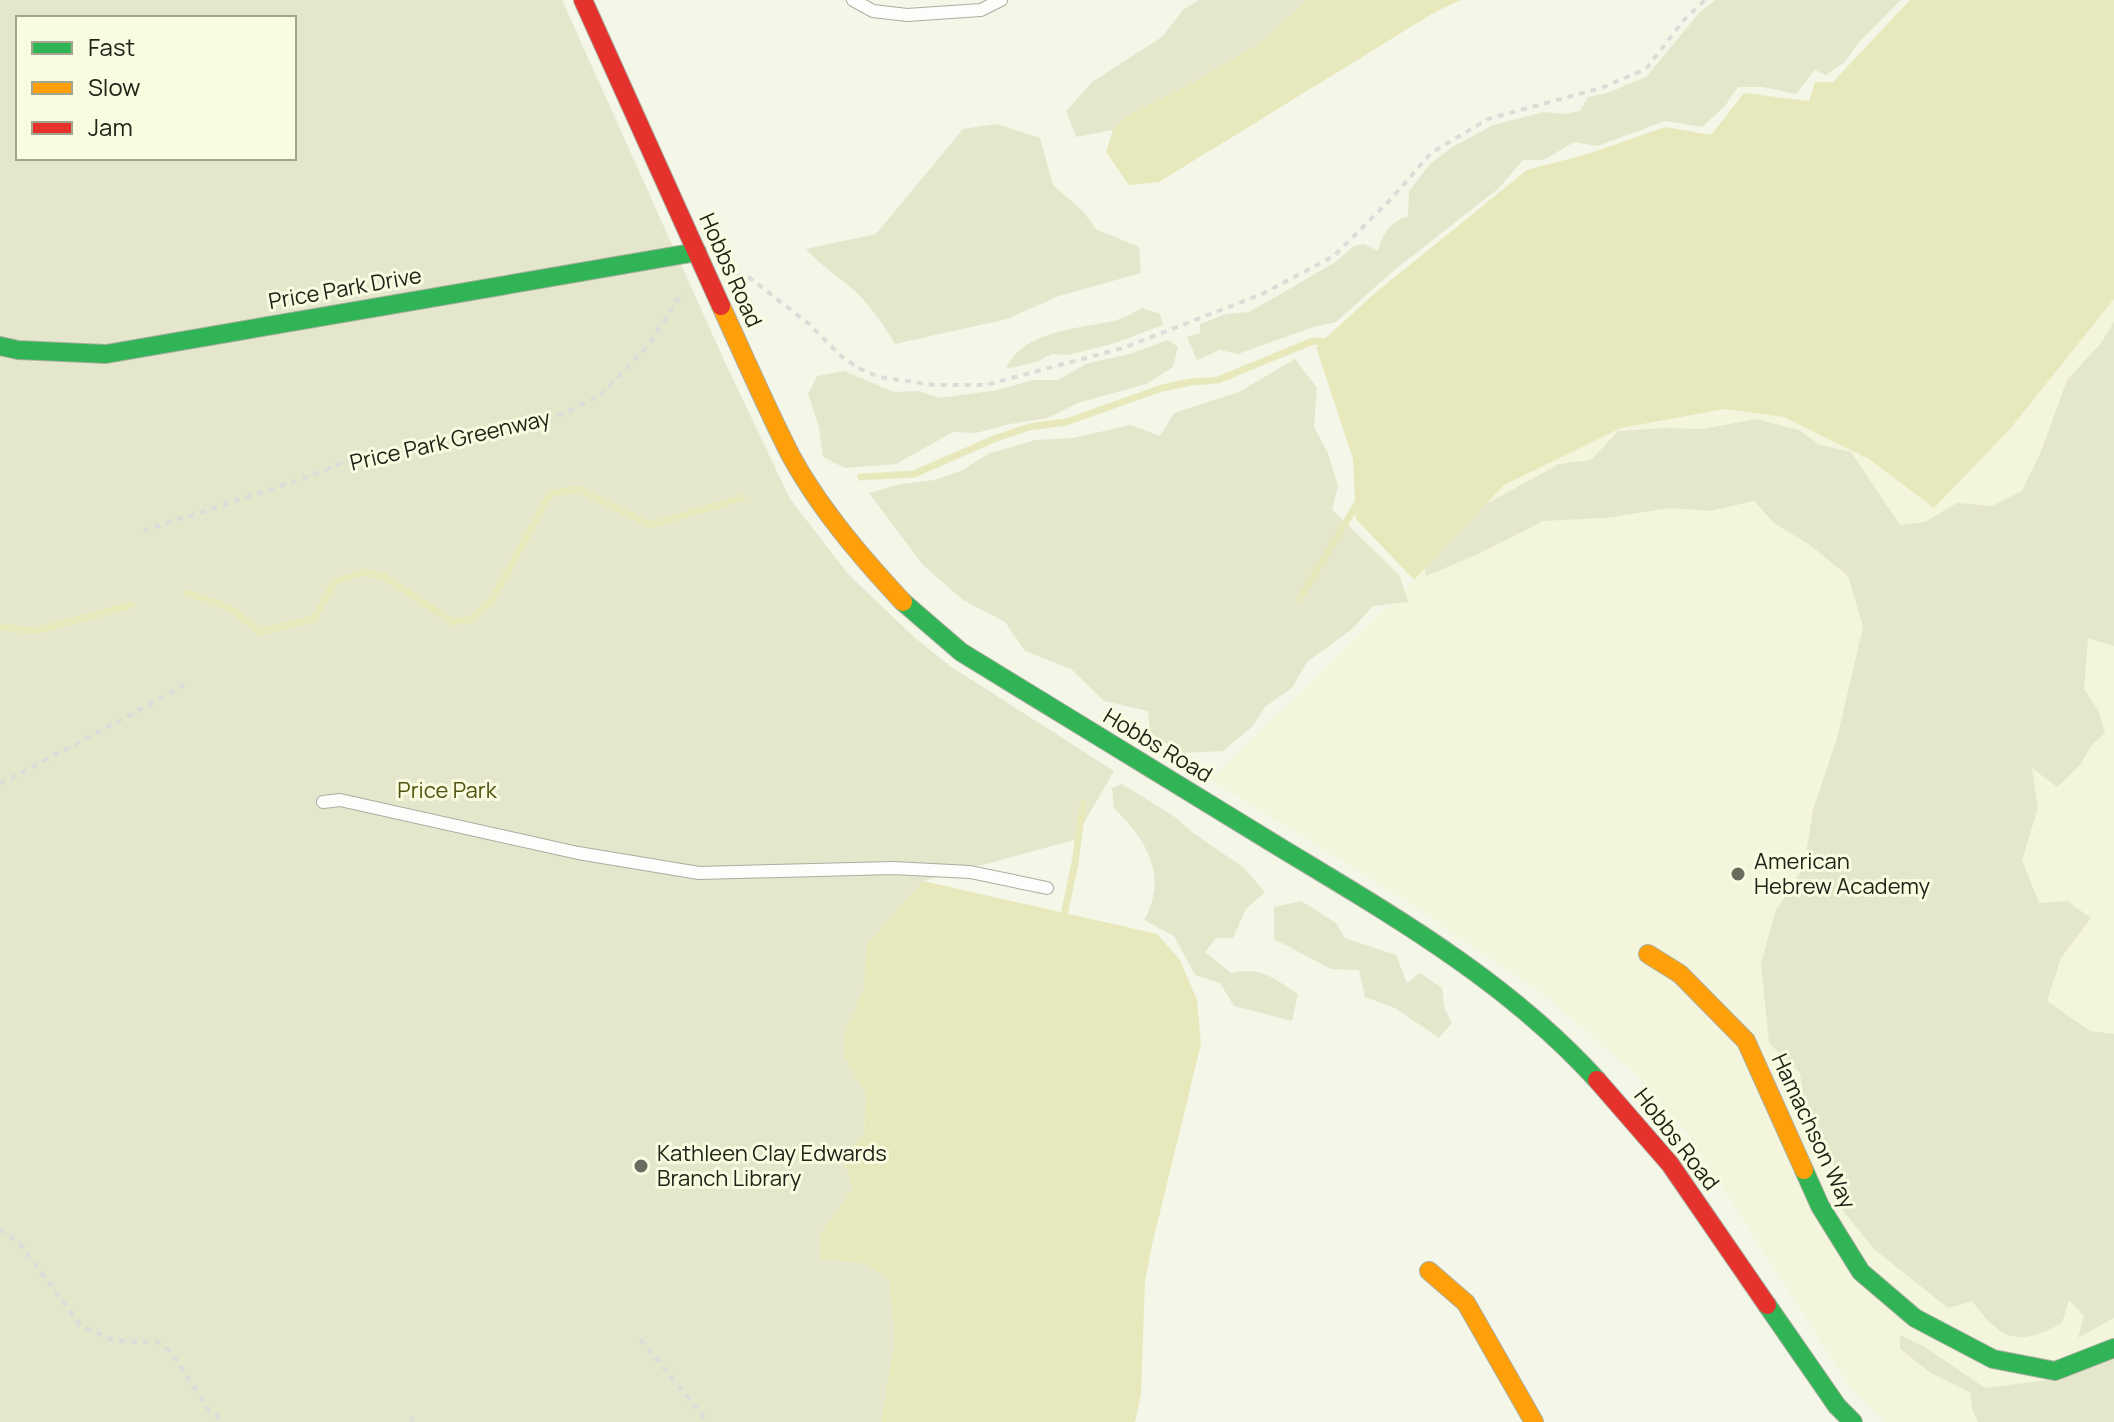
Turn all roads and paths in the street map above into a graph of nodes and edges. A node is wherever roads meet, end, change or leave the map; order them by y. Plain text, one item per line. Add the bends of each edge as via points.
1 (583, 0) edge
2 (853, 0) edge
3 (917, 0) edge
4 (1001, 0) edge
5 (1705, 0) edge
6 (915, 14) junction
7 (697, 252) junction
8 (709, 280) junction
9 (0, 346) edge
10 (143, 531) dead end
11 (190, 681) dead end
12 (0, 784) edge
13 (323, 802) dead end
14 (1047, 888) dead end
15 (1648, 954) dead end
16 (0, 1229) edge
17 (1429, 1271) dead end
18 (640, 1339) dead end
19 (2114, 1348) edge
20 (224, 1422) edge
21 (708, 1422) edge
22 (1534, 1422) edge
23 (1853, 1422) edge

1 - 7 street, Hobbs Road
2 - 6 lane via 873,11
3 - 6 lane
4 - 6 lane via 981,10
5 - 8 path via 1646,69 1601,88 1488,119 1431,153 1334,256 1262,294 1123,348 986,385 879,377 841,356 746,275
7 - 8 street, Hobbs Road
7 - 9 street, Price Park Drive via 106,354
8 - 10 path, Price Park Greenway via 680,293 648,346 600,396 545,422 370,453
8 - 23 street, Hobbs Road via 792,457 852,545 911,611 961,652 1414,929 1496,986 1569,1049 1670,1164
11 - 12 path
13 - 14 lane via 340,800 578,853 699,873 893,868 970,872
15 - 19 street, Hamachson Way via 1680,974 1746,1041 1820,1206 1861,1272 1915,1318 1993,1359 2055,1371
16 - 20 path via 23,1248 80,1325 115,1341 157,1342 171,1352 209,1410
17 - 22 street via 1466,1303
18 - 21 path

